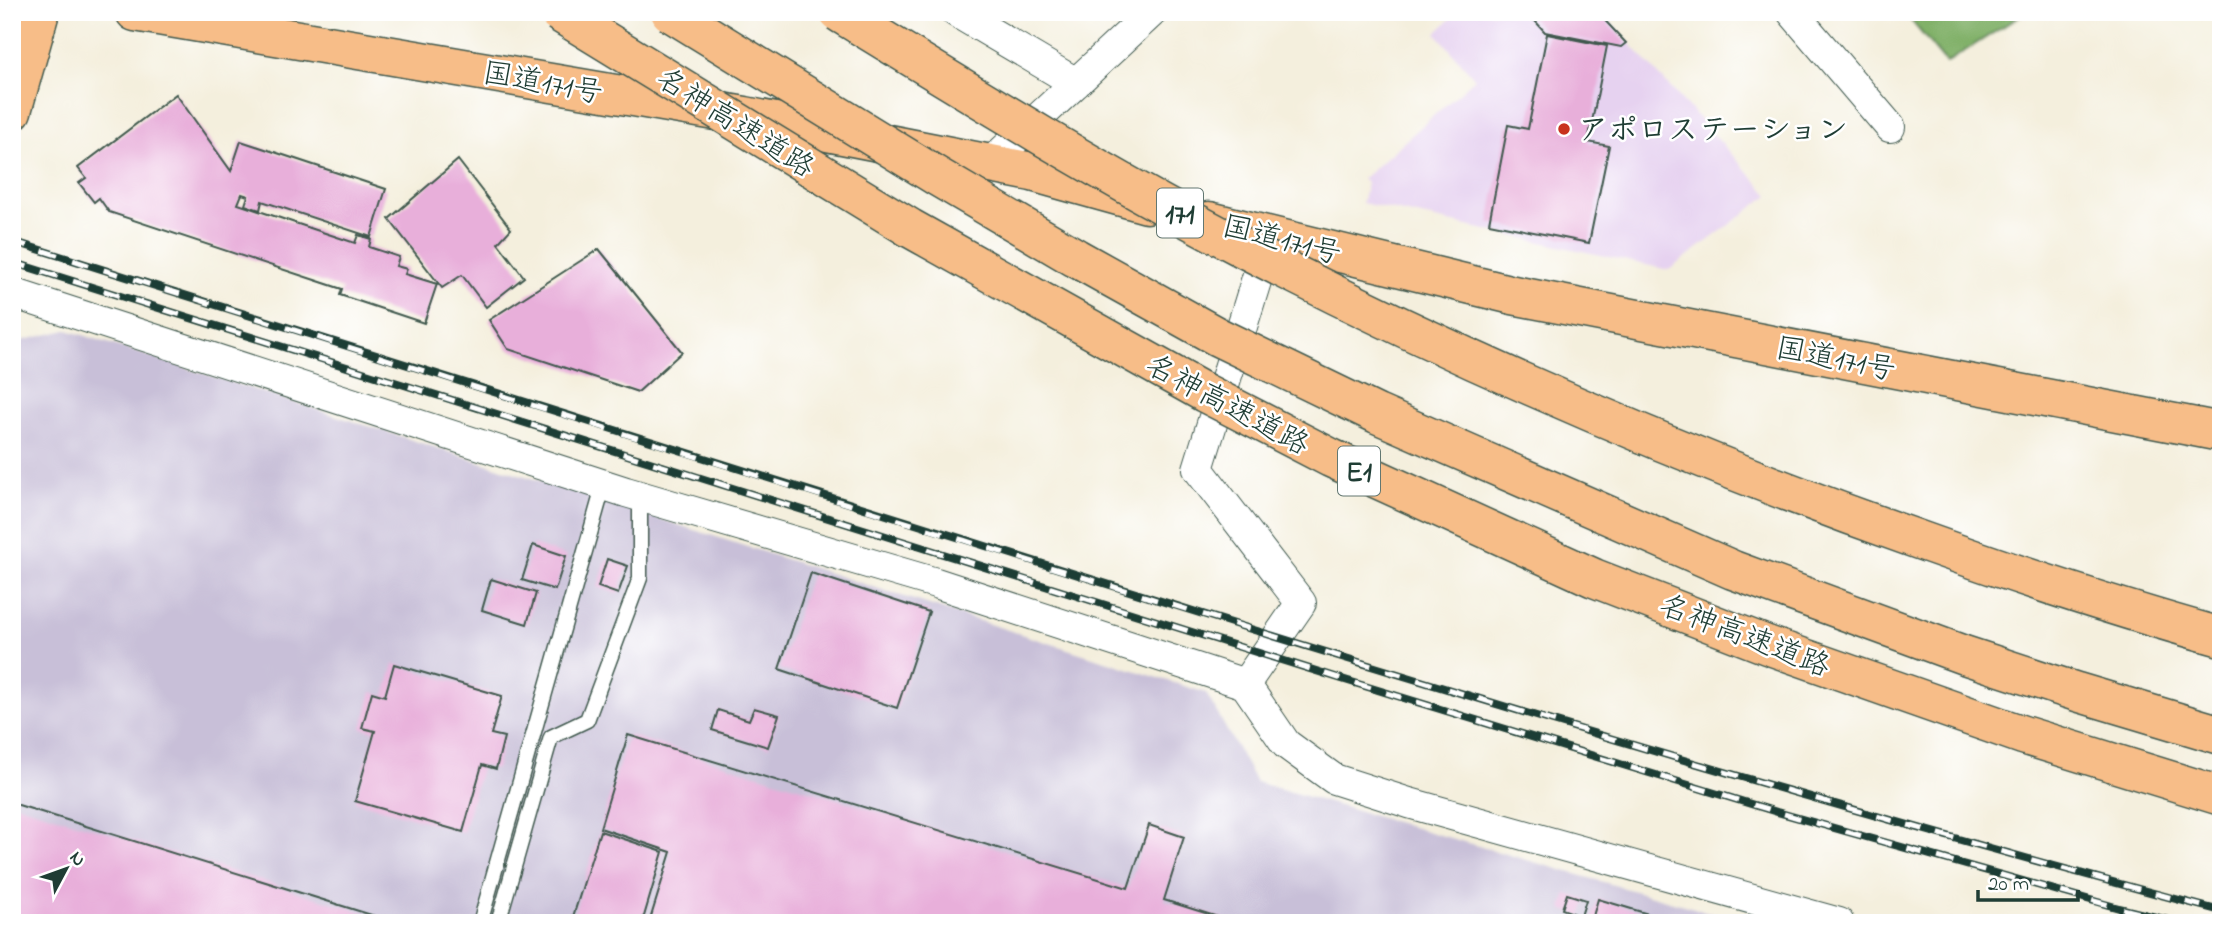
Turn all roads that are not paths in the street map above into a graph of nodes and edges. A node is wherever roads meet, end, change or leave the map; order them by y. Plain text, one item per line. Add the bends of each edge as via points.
1 (39, 12) edge
2 (135, 12) edge
3 (558, 12) edge
4 (670, 12) edge
5 (838, 12) edge
6 (956, 12) edge
7 (1152, 12) edge
8 (1793, 12) edge
9 (12, 66) edge
10 (1076, 83) junction
11 (12, 111) edge
12 (1890, 127) dead end
13 (988, 165) junction
14 (1270, 237) junction
15 (12, 293) edge
16 (2221, 432) edge
17 (604, 484) junction
18 (640, 496) junction
19 (2221, 637) edge
20 (1245, 684) junction
21 (2221, 735) edge
22 (2221, 796) edge
23 (480, 923) edge
24 (498, 923) edge
25 (1839, 923) edge

1 - 9 highway
1 - 11 highway
2 - 13 highway, 国道171号 / 171 via 745,116
3 - 22 highway, 名神高速道路 / E1, bridge via 910,228 1147,362 1331,458 1594,578 1767,645 2023,735
4 - 21 highway, 名神高速道路 / E1, bridge via 1076,258 1218,337 1377,414 1733,570 1964,655
5 - 19 highway, bridge via 1240,246 1443,347 1636,432 1819,505 2001,569
6 - 10 street
7 - 10 street
8 - 12 street
10 - 13 street
13 - 14 highway, 国道171号 / 171 via 1032,172
14 - 16 highway, 国道171号 / 171 via 1513,295
14 - 20 street via 1198,469 1301,603
15 - 17 street
17 - 18 street
17 - 23 lane
18 - 20 street via 936,583
18 - 24 lane via 640,578 587,720 551,737
20 - 25 street via 1286,744 1334,779

